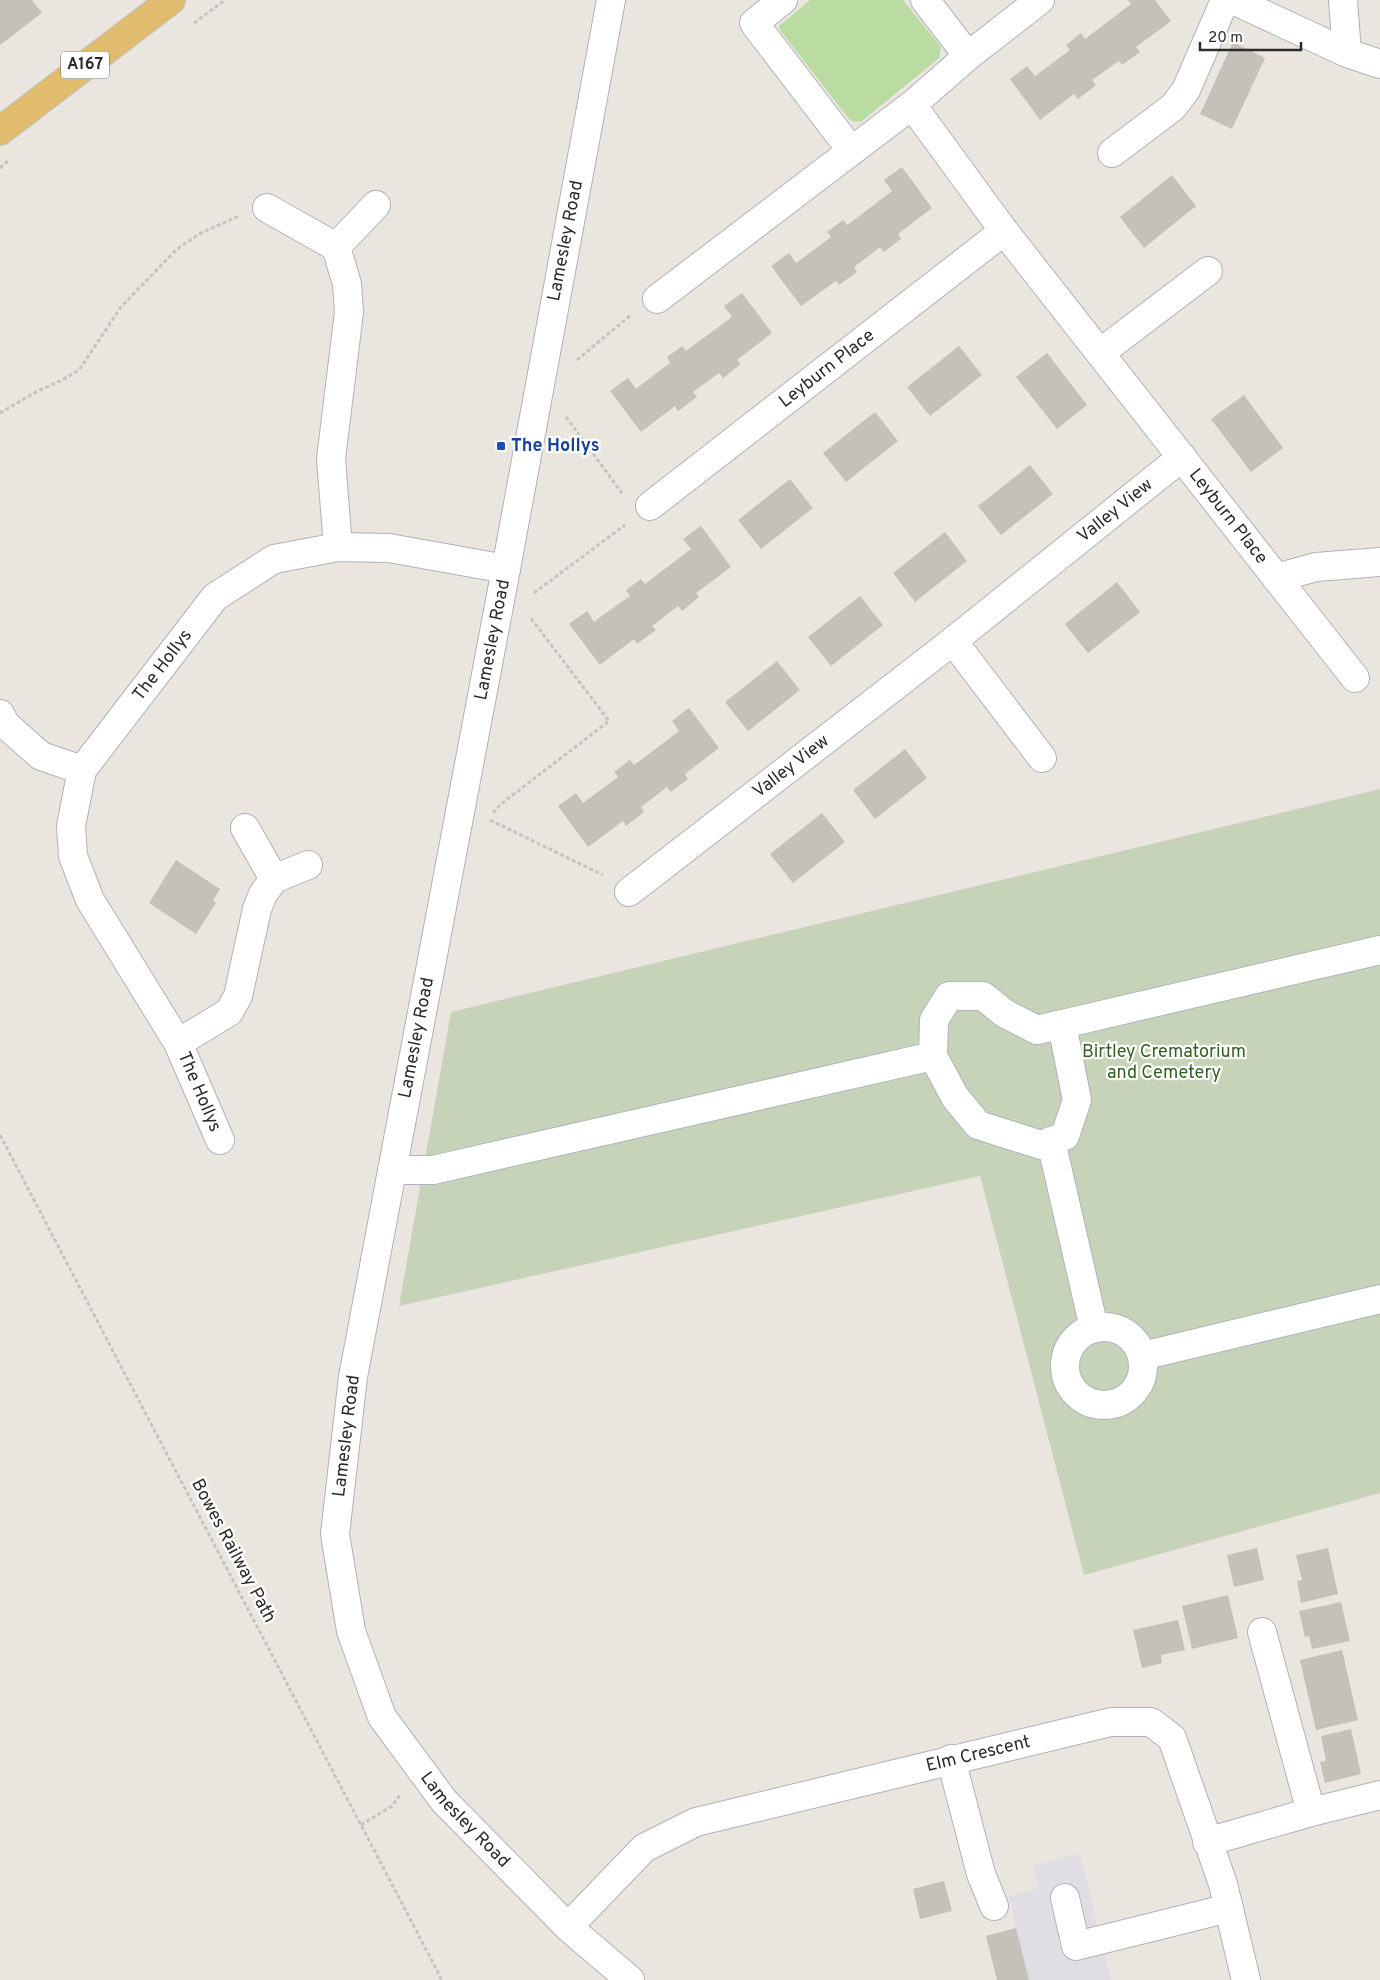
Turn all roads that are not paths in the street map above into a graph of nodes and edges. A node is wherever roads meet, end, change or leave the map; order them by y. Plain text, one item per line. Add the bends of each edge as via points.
1 (171, 0) edge
2 (611, 0) edge
3 (783, 0) edge
4 (925, 0) edge
5 (1040, 0) edge
6 (1225, 0) edge
7 (1233, 0) edge
8 (1343, 0) edge
9 (1347, 53) junction
10 (968, 56) junction
11 (1380, 64) edge
12 (912, 104) junction
13 (0, 131) edge
14 (851, 150) junction
15 (1112, 153) dead end
16 (376, 205) dead end
17 (267, 208) road end
18 (1004, 231) junction
19 (336, 247) junction
20 (1208, 271) dead end
21 (657, 299) road end
22 (1100, 353) junction
23 (1182, 457) junction
24 (644, 511) road end
25 (338, 546) junction
26 (1380, 562) edge
27 (1276, 578) junction
28 (503, 582) junction
29 (953, 641) junction
30 (1355, 678) dead end
31 (0, 714) edge
32 (1042, 758) dead end
33 (82, 770) junction
34 (245, 828) dead end
35 (308, 865) dead end
36 (274, 879) junction
37 (629, 892) road end
38 (1380, 950) edge
39 (1062, 1024) junction
40 (178, 1043) junction
41 (933, 1056) junction
42 (220, 1140) dead end
43 (1051, 1141) junction
44 (392, 1170) junction
45 (1380, 1299) edge
46 (1094, 1328) junction
47 (1142, 1356) junction
48 (1262, 1632) dead end
49 (951, 1759) junction
50 (1380, 1795) edge
51 (1311, 1812) junction
52 (1207, 1842) junction
53 (1065, 1898) dead end
54 (994, 1906) dead end
55 (1229, 1908) junction
56 (568, 1928) junction
57 (630, 1980) edge
58 (1246, 1980) edge

1 - 13 main road, A167
2 - 28 street, Lamesley Road
3 - 14 street via 754,23
4 - 10 street
5 - 10 street
6 - 15 street via 1186,90 1173,107
7 - 9 street
8 - 9 street
9 - 11 street
10 - 12 street
12 - 14 street
12 - 18 street, Leyburn Place
14 - 21 street
16 - 19 street
17 - 19 street
18 - 22 street, Leyburn Place
18 - 24 street, Leyburn Place
19 - 25 street via 347,284 349,312 331,459
20 - 22 street
22 - 23 street, Leyburn Place
23 - 27 street, Leyburn Place
23 - 29 street, Valley View
25 - 28 street, The Hollys via 389,548
25 - 33 street, The Hollys via 274,559 214,596
26 - 27 street via 1316,567
27 - 30 street, Leyburn Place
28 - 44 street, Lamesley Road
29 - 32 street
29 - 37 street, Valley View
31 - 33 street via 6,725 41,756
33 - 40 street, The Hollys via 71,826 73,856 90,900
34 - 36 street
35 - 36 street
36 - 40 street, The Hollys via 257,909 238,996 229,1012
38 - 39 street
39 - 41 street via 1037,1030 1004,1013 983,996 949,996 934,1020
39 - 43 street via 1077,1100 1065,1136
40 - 42 street, The Hollys
41 - 43 street via 955,1097 978,1125 1041,1145
41 - 44 street via 432,1170
43 - 46 street
44 - 56 street, Lamesley Road via 353,1377 335,1534 351,1631 382,1717 420,1770 444,1801
45 - 47 street
46 - 47 street via 1102,1326 1126,1333
46 - 47 street via 1078,1336 1066,1358 1069,1384 1090,1402 1103,1405 1117,1403 1129,1396 1139,1384
48 - 51 street
49 - 52 street, Elm Crescent via 1111,1722 1152,1722 1172,1738
49 - 54 street via 981,1874
49 - 56 street, Elm Crescent via 696,1822 644,1848
50 - 51 street
51 - 52 street
52 - 55 street, Elm Crescent
53 - 55 street via 1076,1946
55 - 58 street, Elm Crescent
56 - 57 street, Lamesley Road

